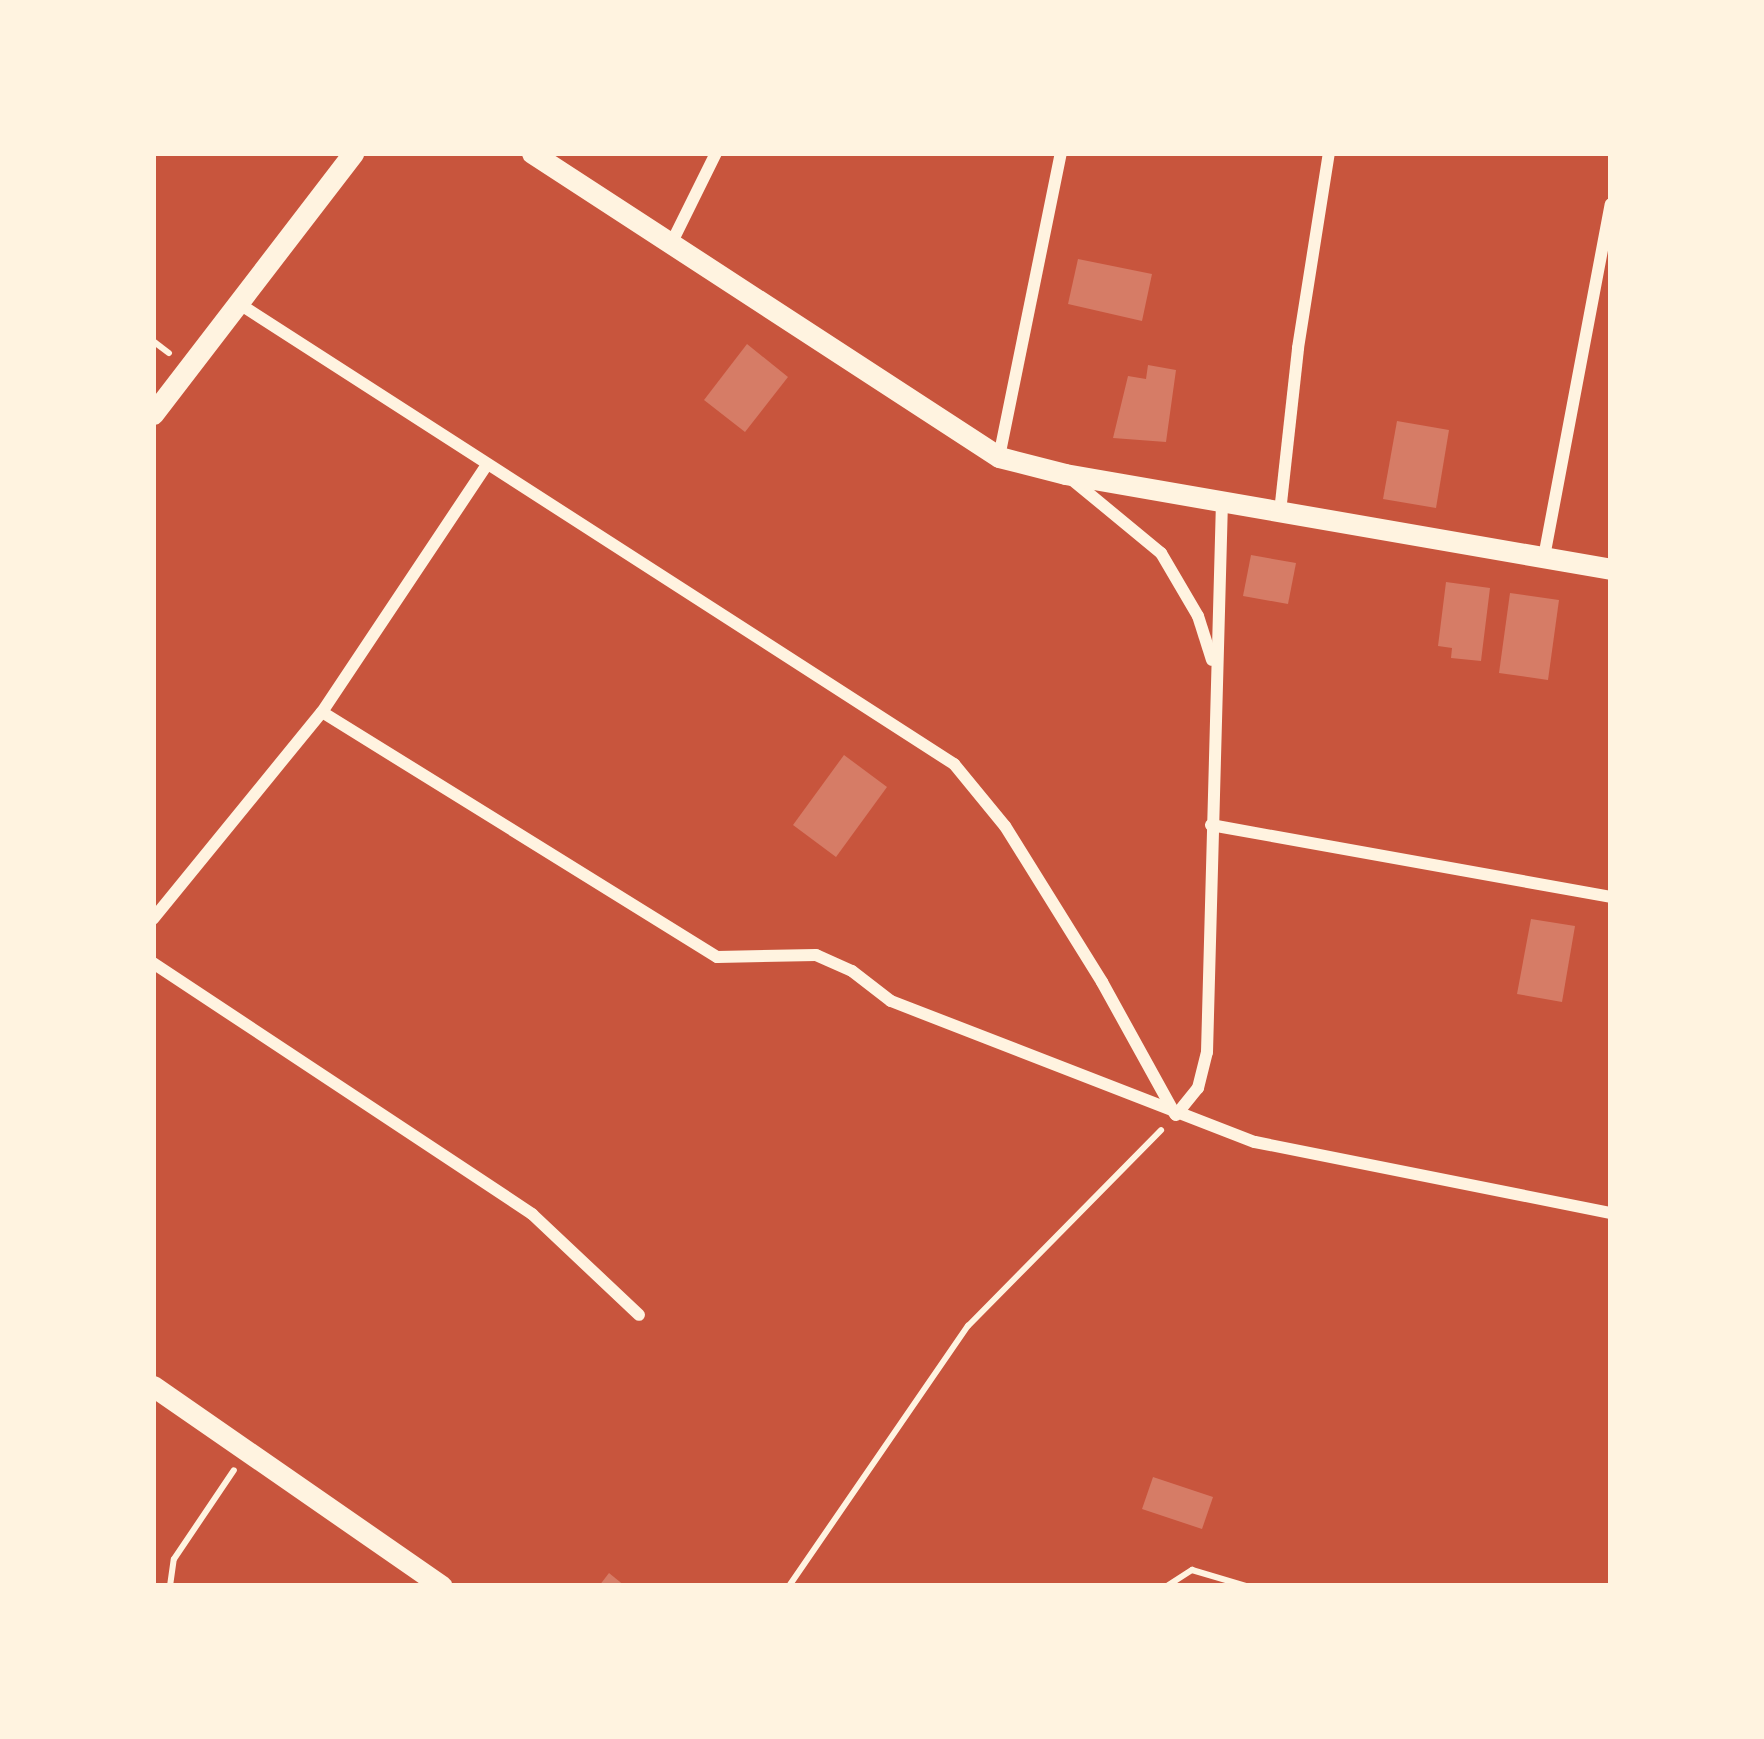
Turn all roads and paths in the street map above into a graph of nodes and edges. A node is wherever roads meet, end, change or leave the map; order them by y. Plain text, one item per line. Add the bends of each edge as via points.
1 (353, 153) edge
2 (532, 153) edge
3 (716, 153) edge
4 (1061, 153) edge
5 (1329, 153) edge
6 (1611, 204) edge
7 (671, 244) junction
8 (238, 303) junction
9 (153, 414) edge
10 (999, 457) junction
11 (486, 466) junction
12 (1065, 474) junction
13 (1222, 501) junction
14 (1280, 512) junction
15 (1544, 557) junction
16 (1611, 568) edge
17 (1216, 673) junction
18 (322, 712) junction
19 (1211, 825) junction
20 (1611, 897) edge
21 (153, 919) edge
22 (153, 962) edge
23 (1176, 1115) junction
24 (1611, 1214) edge
25 (639, 1316) dead end
26 (153, 1386) edge
27 (247, 1451) junction
28 (170, 1586) edge
29 (442, 1586) edge
30 (789, 1586) edge
31 (1167, 1586) edge
32 (1246, 1586) edge
33 (1587, 1586) edge
34 (1602, 1586) edge

1 - 8 street
2 - 7 street
3 - 7 street
4 - 10 street
5 - 14 street
6 - 15 street
7 - 10 street
8 - 9 street
8 - 11 street
10 - 12 street
11 - 18 street
11 - 23 street via 954,764 1005,826
12 - 13 street
12 - 17 street via 1161,553 1198,616
13 - 14 street
13 - 17 street
14 - 15 street
15 - 16 street
17 - 19 street
18 - 21 street
18 - 23 street via 717,957 815,956 891,1001
19 - 20 street
19 - 23 street via 1207,1052 1198,1088
22 - 25 street via 532,1214
23 - 24 street via 1255,1142
23 - 30 path via 968,1326
26 - 27 street
27 - 28 path via 174,1559
27 - 29 street
31 - 32 path via 1192,1570
33 - 34 path

